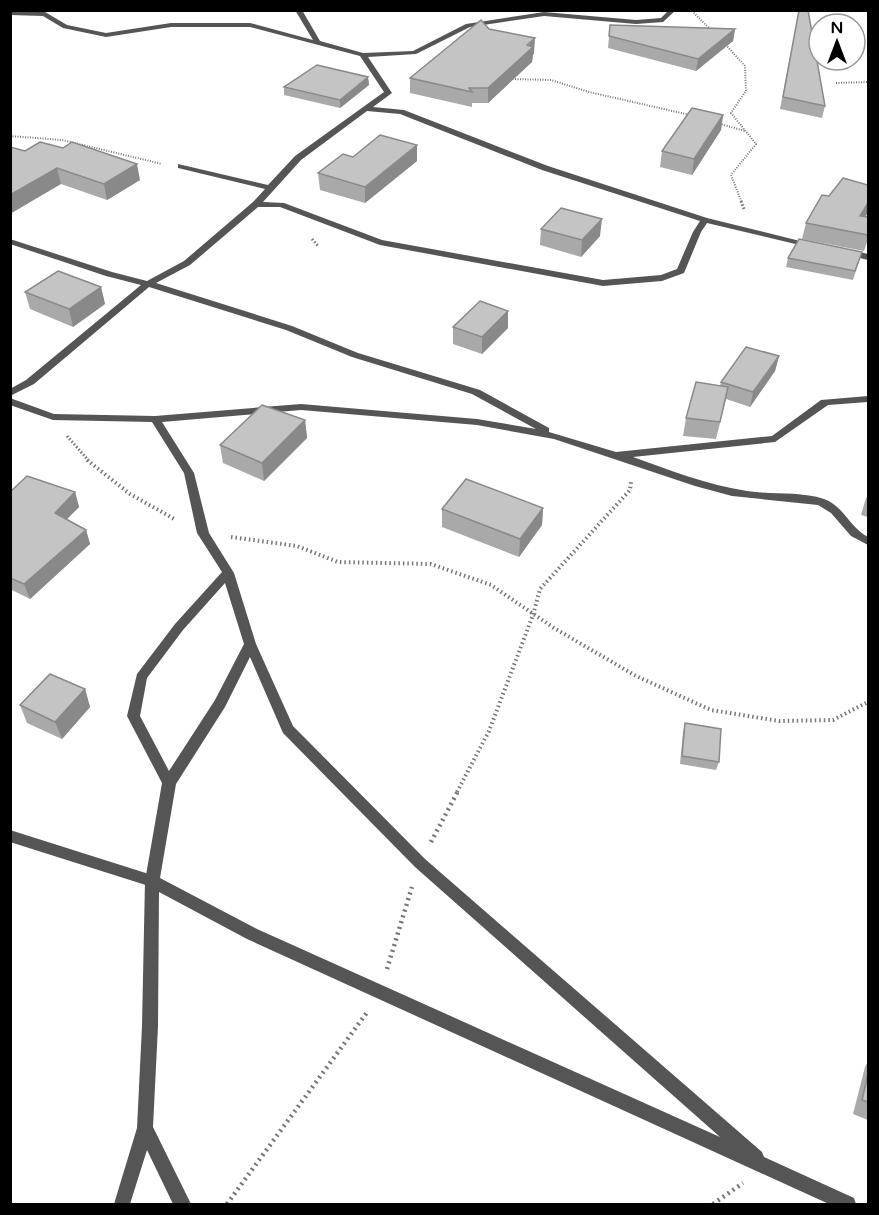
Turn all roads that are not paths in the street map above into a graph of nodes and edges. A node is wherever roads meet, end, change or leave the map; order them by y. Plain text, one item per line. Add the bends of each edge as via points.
1 (298, 10) edge
2 (673, 10) edge
3 (10, 13) edge
4 (317, 41) junction
5 (363, 55) junction
6 (364, 109) junction
7 (181, 166) road end
8 (269, 188) junction
9 (255, 204) junction
10 (705, 220) junction
11 (10, 242) edge
12 (824, 248) edge
13 (835, 250) edge
14 (868, 257) edge
15 (148, 284) junction
16 (10, 393) edge
17 (868, 399) edge
18 (10, 401) edge
19 (155, 419) junction
20 (555, 436) junction
21 (616, 455) junction
22 (868, 542) edge
23 (228, 573) junction
24 (250, 644) junction
25 (169, 783) junction
26 (10, 836) edge
27 (152, 881) junction
28 (145, 1128) junction
29 (766, 1167) junction
30 (122, 1204) edge
31 (182, 1204) edge
32 (848, 1204) edge

1 - 4 street
2 - 5 street via 663,20 636,22 544,14 468,25 414,53
3 - 4 street via 45,14 65,27 106,35 171,25 250,25
4 - 5 street
5 - 6 street via 388,93
6 - 8 street via 298,158
6 - 10 street via 401,111 534,164
7 - 8 street
8 - 9 street
9 - 10 street via 281,205 380,242 603,283 662,278 681,271
9 - 15 street via 187,263
10 - 12 street
11 - 15 street
13 - 14 street
15 - 16 street via 30,382
15 - 20 street via 476,392
17 - 21 street via 825,402 775,439
18 - 19 street via 53,417
19 - 20 street via 301,406 477,422
19 - 23 street via 189,473 203,533
20 - 21 street
21 - 22 street via 747,495 819,501 833,507 859,539
23 - 24 street
23 - 25 street via 141,677 133,716
24 - 25 street via 220,703
24 - 29 street via 288,729 420,864
25 - 27 street
26 - 27 street
27 - 28 street
27 - 29 street via 252,934
28 - 30 street
28 - 31 street
29 - 32 street

